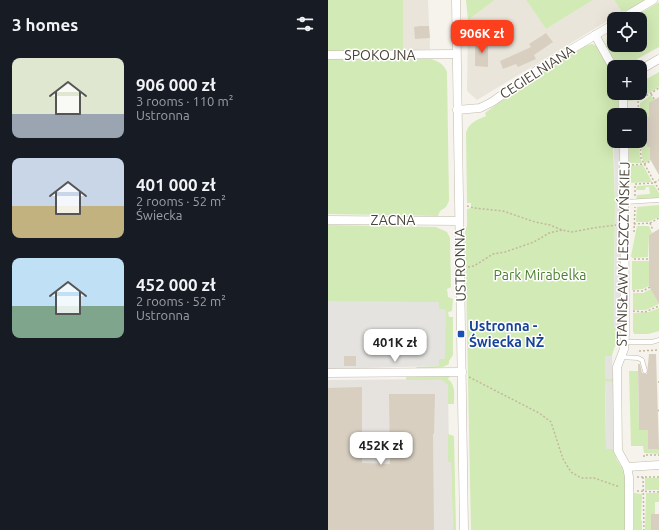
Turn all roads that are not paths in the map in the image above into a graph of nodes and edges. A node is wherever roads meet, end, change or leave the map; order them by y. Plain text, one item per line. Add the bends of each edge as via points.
1 (456, 0) edge
2 (653, 0) edge
3 (633, 12) edge
4 (607, 28) edge
5 (594, 36) junction
6 (456, 54) junction
7 (328, 55) edge
8 (659, 59) edge
9 (609, 60) edge
10 (647, 66) edge
11 (457, 110) junction
12 (624, 148) edge
13 (659, 200) edge
14 (625, 202) junction
15 (328, 220) edge
16 (459, 221) junction
17 (659, 340) edge
18 (624, 342) junction
19 (622, 355) junction
20 (644, 371) dead end
21 (328, 373) edge
22 (465, 374) junction
23 (659, 465) edge
24 (628, 467) junction
25 (464, 530) edge
26 (629, 530) edge

1 - 6 street, USTRONNA
2 - 3 street
4 - 5 street, CEGIELNIANA
5 - 9 street
5 - 11 street, CEGIELNIANA via 540,68 492,102 480,108
6 - 7 street, SPOKOJNA
6 - 11 street, USTRONNA
8 - 10 street
11 - 16 street, USTRONNA
12 - 14 street, STANISŁAWY LESZCZYŃSKIEJ
13 - 14 lane
14 - 18 street, STANISŁAWY LESZCZYŃSKIEJ
15 - 16 street, ZACNA
16 - 22 street, USTRONNA
17 - 18 lane
18 - 19 street, STANISŁAWY LESZCZYŃSKIEJ
19 - 20 lane via 642,360
19 - 24 street, STANISŁAWY LESZCZYŃSKIEJ via 617,367 618,451
21 - 22 street
22 - 25 street, USTRONNA
23 - 24 street
24 - 26 street, STANISŁAWY LESZCZYŃSKIEJ

